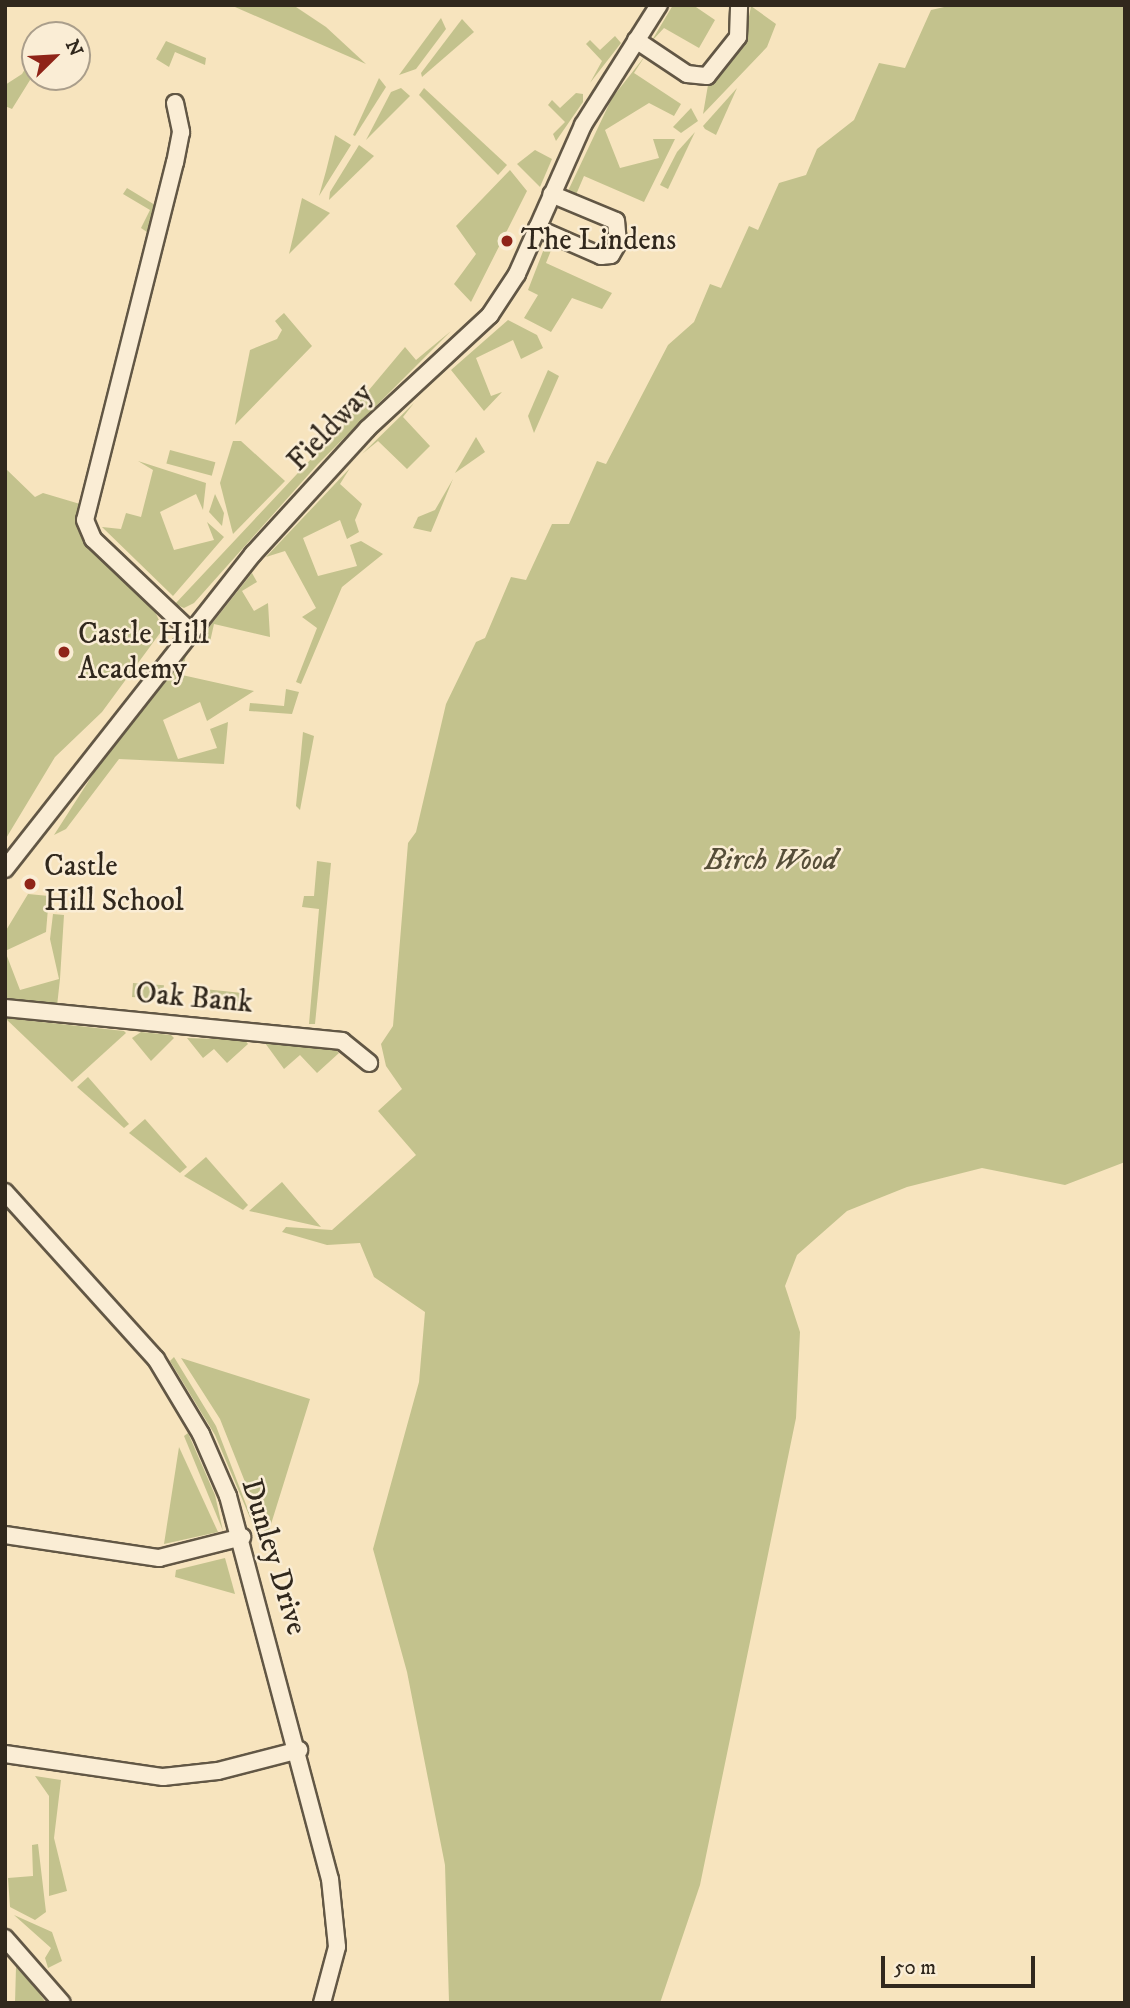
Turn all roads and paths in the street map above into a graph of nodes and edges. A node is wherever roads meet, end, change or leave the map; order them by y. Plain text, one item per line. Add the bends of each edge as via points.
1 (659, 5) edge
2 (739, 5) edge
3 (636, 40) junction
4 (175, 103) dead end
5 (551, 194) junction
6 (537, 228) junction
7 (188, 629) junction
8 (5, 869) edge
9 (5, 1008) edge
10 (369, 1063) dead end
11 (5, 1192) edge
12 (5, 1535) edge
13 (242, 1537) junction
14 (299, 1750) junction
15 (5, 1755) edge
16 (5, 1938) edge
17 (62, 2003) edge
18 (322, 2003) edge

1 - 3 street, Fieldway
2 - 3 street via 738,37 707,76 687,74
3 - 5 street, Fieldway via 591,109
4 - 7 street via 181,132 175,162 85,520 93,540
5 - 6 street, Fieldway
5 - 6 street via 616,221 618,243 611,255 601,256
6 - 7 street, Fieldway via 509,289 479,328 343,452
7 - 8 street, Fieldway
9 - 10 street, Oak Bank via 342,1041
11 - 13 street, Dunley Drive via 156,1359 201,1434
12 - 13 street via 159,1558
13 - 14 street, Dunley Drive
14 - 15 street via 218,1772 163,1777
14 - 18 street, Dunley Drive via 337,1921
16 - 17 street

